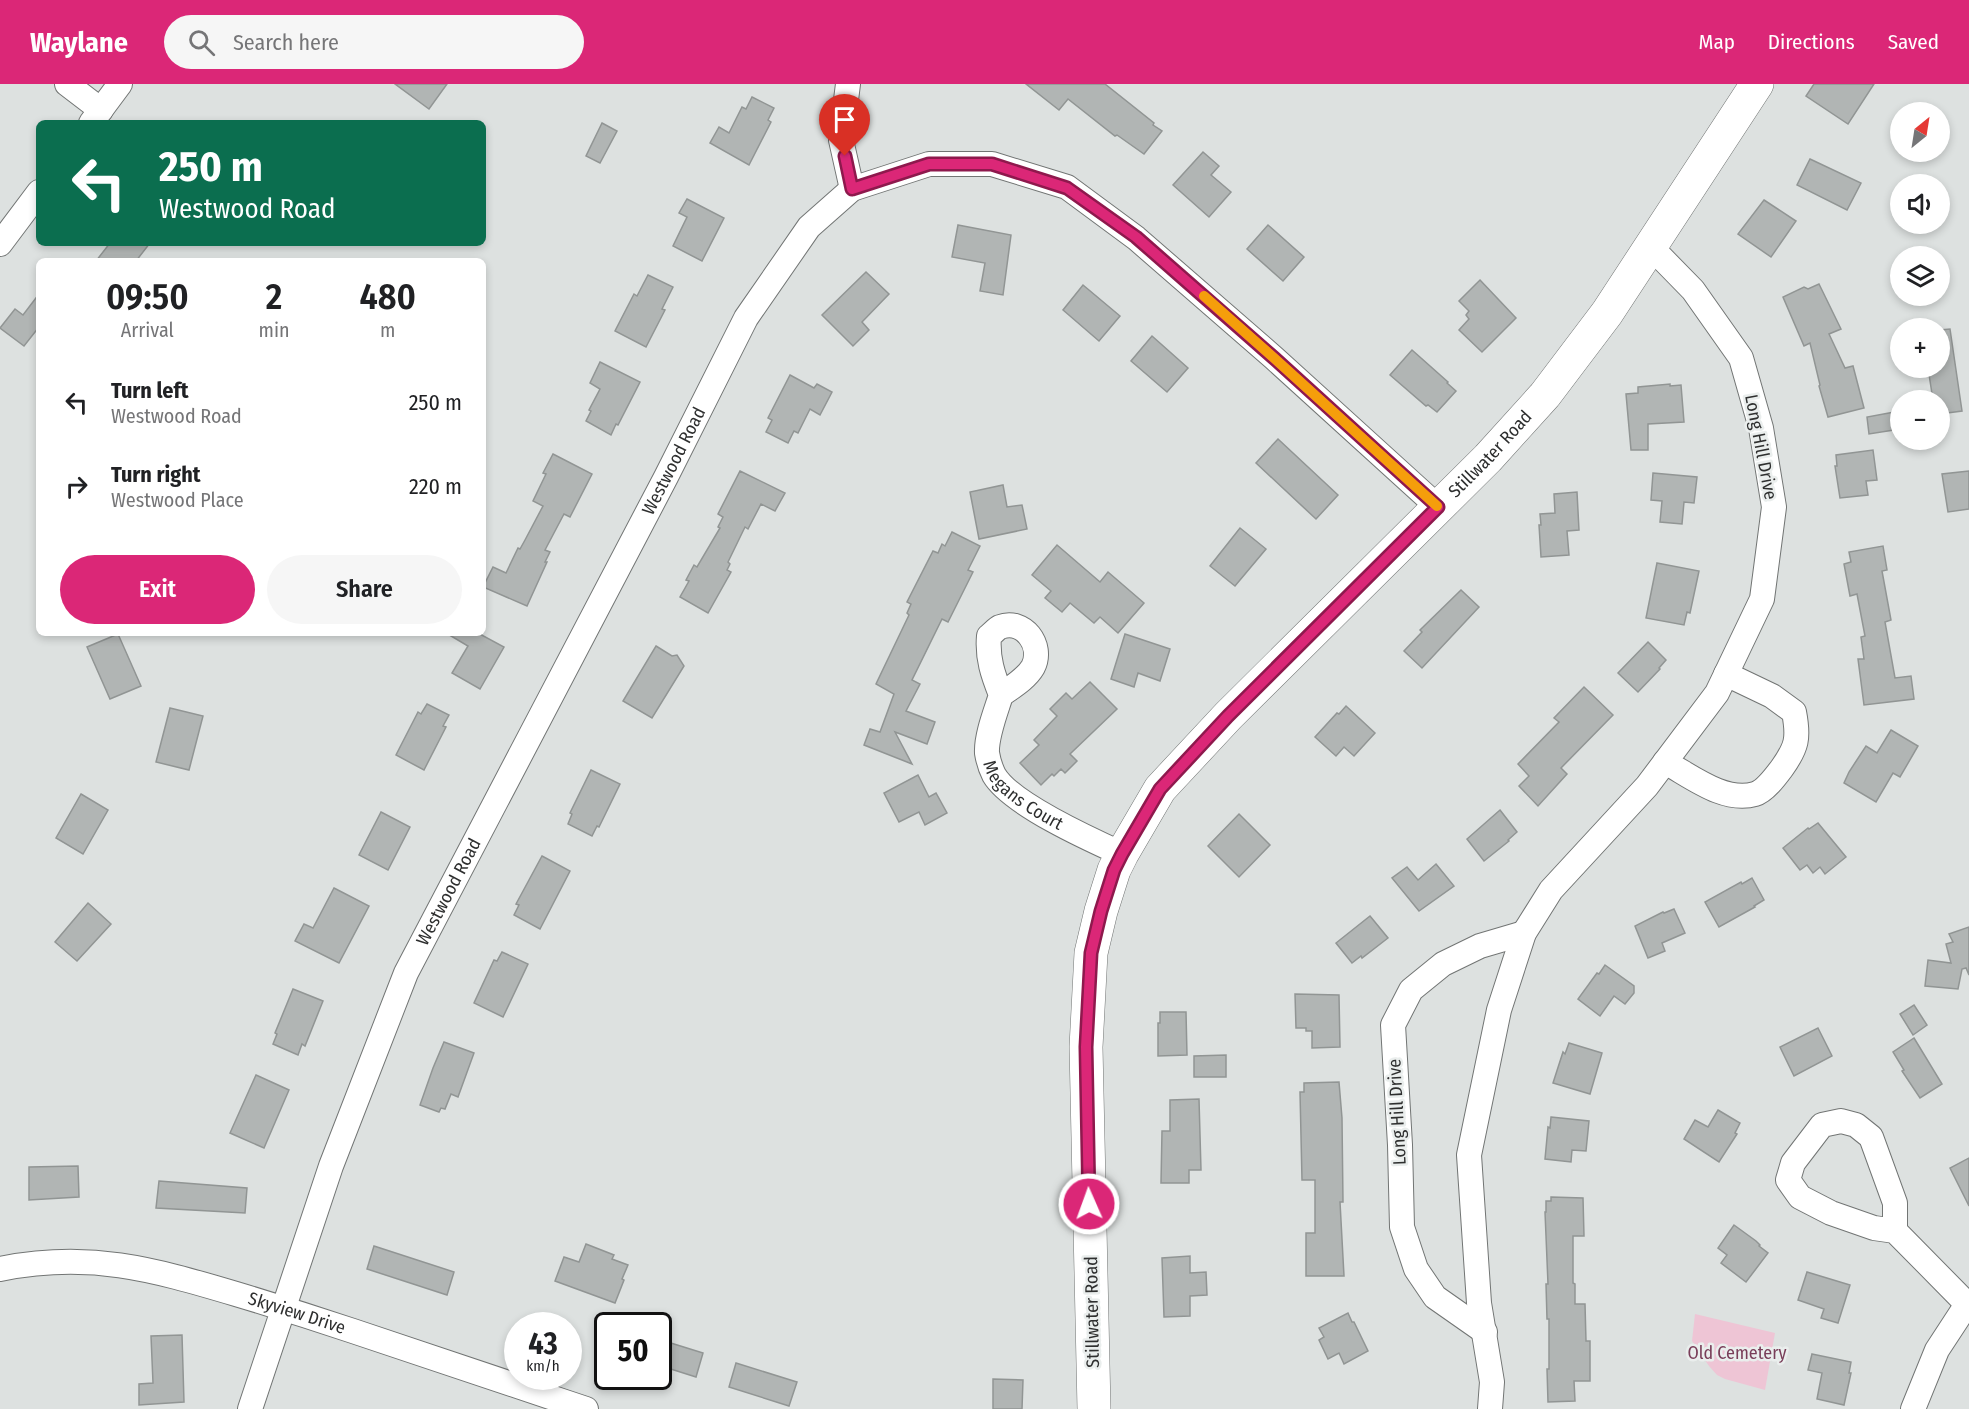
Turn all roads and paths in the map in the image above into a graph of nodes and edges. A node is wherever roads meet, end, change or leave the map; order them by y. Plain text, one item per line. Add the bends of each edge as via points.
1 (67, 84) edge
2 (120, 84) edge
3 (848, 84) edge
4 (1758, 85) edge
5 (96, 117) edge
6 (852, 189) junction
7 (36, 196) edge
8 (0, 244) edge
9 (1650, 246) junction
10 (1438, 507) junction
11 (1726, 674) junction
12 (1001, 695) dead end
13 (1665, 762) junction
14 (1122, 854) junction
15 (1524, 933) junction
16 (1895, 1231) junction
17 (0, 1269) edge
18 (1968, 1302) edge
19 (282, 1307) junction
20 (1485, 1332) junction
21 (250, 1409) edge
22 (586, 1409) edge
23 (1094, 1409) edge
24 (1491, 1409) edge
25 (1913, 1409) edge

1 - 5 street
2 - 5 street
3 - 6 street via 841,140
4 - 9 main road, Stillwater Road
6 - 10 street, Westwood Road via 929,164 992,164 1067,188 1136,237
6 - 19 street, Westwood Road via 809,227 746,318 406,973 331,1166
7 - 8 street
9 - 10 main road, Stillwater Road via 1607,313 1545,395
9 - 11 street, Long Hill Drive via 1693,290 1741,358 1761,428 1774,507 1762,599
10 - 14 main road, Stillwater Road via 1168,781
11 - 13 street, Long Hill Drive via 1717,693
11 - 13 street via 1772,696 1794,712 1798,733 1793,752 1776,776 1757,793 1741,795 1717,791
12 - 14 street, Megans Court via 987,748 994,775 1021,801
13 - 15 street, Long Hill Drive via 1551,890
14 - 23 main road, Stillwater Road via 1101,911 1091,953 1086,1047
15 - 20 street, Long Hill Drive via 1499,1010 1469,1155 1477,1282
15 - 20 street, Long Hill Drive via 1480,946 1443,964 1411,990 1393,1025 1402,1227 1416,1269 1435,1297
16 - 16 street via 1895,1203 1871,1137 1856,1125 1841,1121 1822,1125 1793,1163 1788,1180 1800,1197 1830,1213
16 - 18 street
17 - 19 street, Skyview Drive via 62,1262 130,1266
18 - 25 street via 1937,1350
19 - 21 street, Westwood Road
19 - 22 street, Skyview Drive
20 - 24 street, Long Hill Drive via 1492,1382

